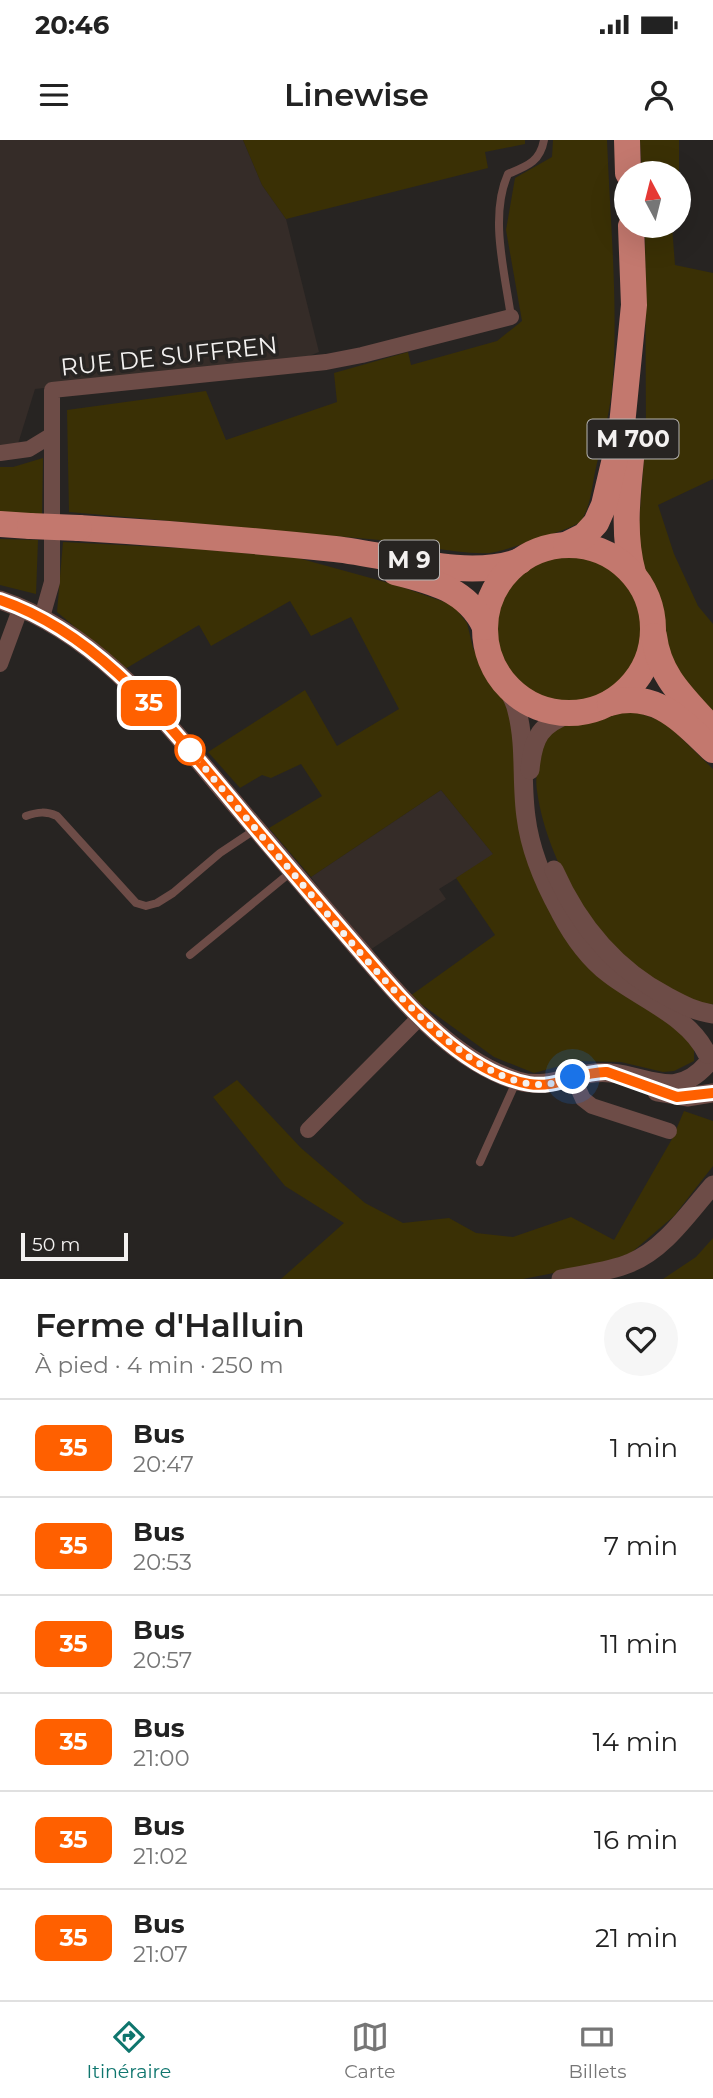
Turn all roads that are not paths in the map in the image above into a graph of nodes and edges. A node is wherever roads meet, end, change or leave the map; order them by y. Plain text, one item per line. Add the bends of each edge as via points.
1 (544, 140) edge
2 (627, 140) edge
3 (628, 161) edge
4 (631, 238) edge
5 (634, 305) junction
6 (511, 317) joint
7 (52, 436) junction
8 (0, 453) edge
9 (0, 524) edge
10 (566, 545) junction
11 (295, 546) junction
12 (521, 560) junction
13 (633, 573) junction
14 (0, 600) edge
15 (21, 607) junction
16 (42, 617) junction
17 (485, 627) junction
18 (654, 634) junction
19 (0, 664) edge
20 (504, 682) junction
21 (610, 703) junction
22 (572, 713) junction
23 (713, 730) edge
24 (713, 750) edge
25 (26, 816) dead end
26 (256, 829) junction
27 (292, 871) junction
28 (190, 955) dead end
29 (713, 1014) edge
30 (421, 1016) junction
31 (713, 1033) edge
32 (710, 1064) edge
33 (607, 1072) junction
34 (573, 1077) junction
35 (517, 1081) junction
36 (713, 1093) edge
37 (309, 1130) dead end
38 (669, 1131) dead end
39 (480, 1162) dead end
40 (713, 1185) edge
41 (713, 1205) edge
42 (561, 1279) edge
43 (621, 1279) edge

1 - 6 lane via 540,156 533,164 508,174 500,192 501,255
2 - 3 highway
4 - 5 highway, M 700
5 - 10 highway, M 700 via 622,425 604,505 591,530
5 - 13 highway, M 700 via 636,376 626,528
6 - 7 street, RUE DE SUFFREN via 346,359 52,390
7 - 8 street via 29,449
7 - 16 street, RUE DE SUFFREN via 52,582
9 - 11 highway, M 9, bridge
10 - 12 highway
10 - 13 highway via 602,552
11 - 12 highway, M 9 via 478,570
11 - 17 highway, M 9 via 440,586 470,603
12 - 17 highway via 495,589
13 - 18 highway via 649,601
14 - 15 street
15 - 16 street
15 - 19 street
16 - 26 street via 92,651 134,688
17 - 20 highway via 489,653
18 - 21 highway via 639,677
18 - 23 highway via 663,669
20 - 22 highway via 534,705
20 - 32 street via 519,720 523,799 531,845 559,911 597,963 684,1025 699,1040
21 - 22 highway
21 - 24 highway via 627,698 652,702
22 - 29 street via 544,727 531,760 535,812 556,876 584,923 621,966 689,1008
25 - 26 lane via 49,812 57,816 136,903 146,906 173,893
26 - 27 street
27 - 28 lane
27 - 30 street
30 - 35 street via 476,1062
30 - 37 street
31 - 32 street
32 - 33 street via 691,1080 674,1084
33 - 34 street
33 - 36 street via 677,1097
34 - 35 street via 545,1085
34 - 38 street via 583,1099 592,1106
35 - 39 lane
40 - 42 street via 646,1255 615,1268
41 - 43 street via 666,1255

